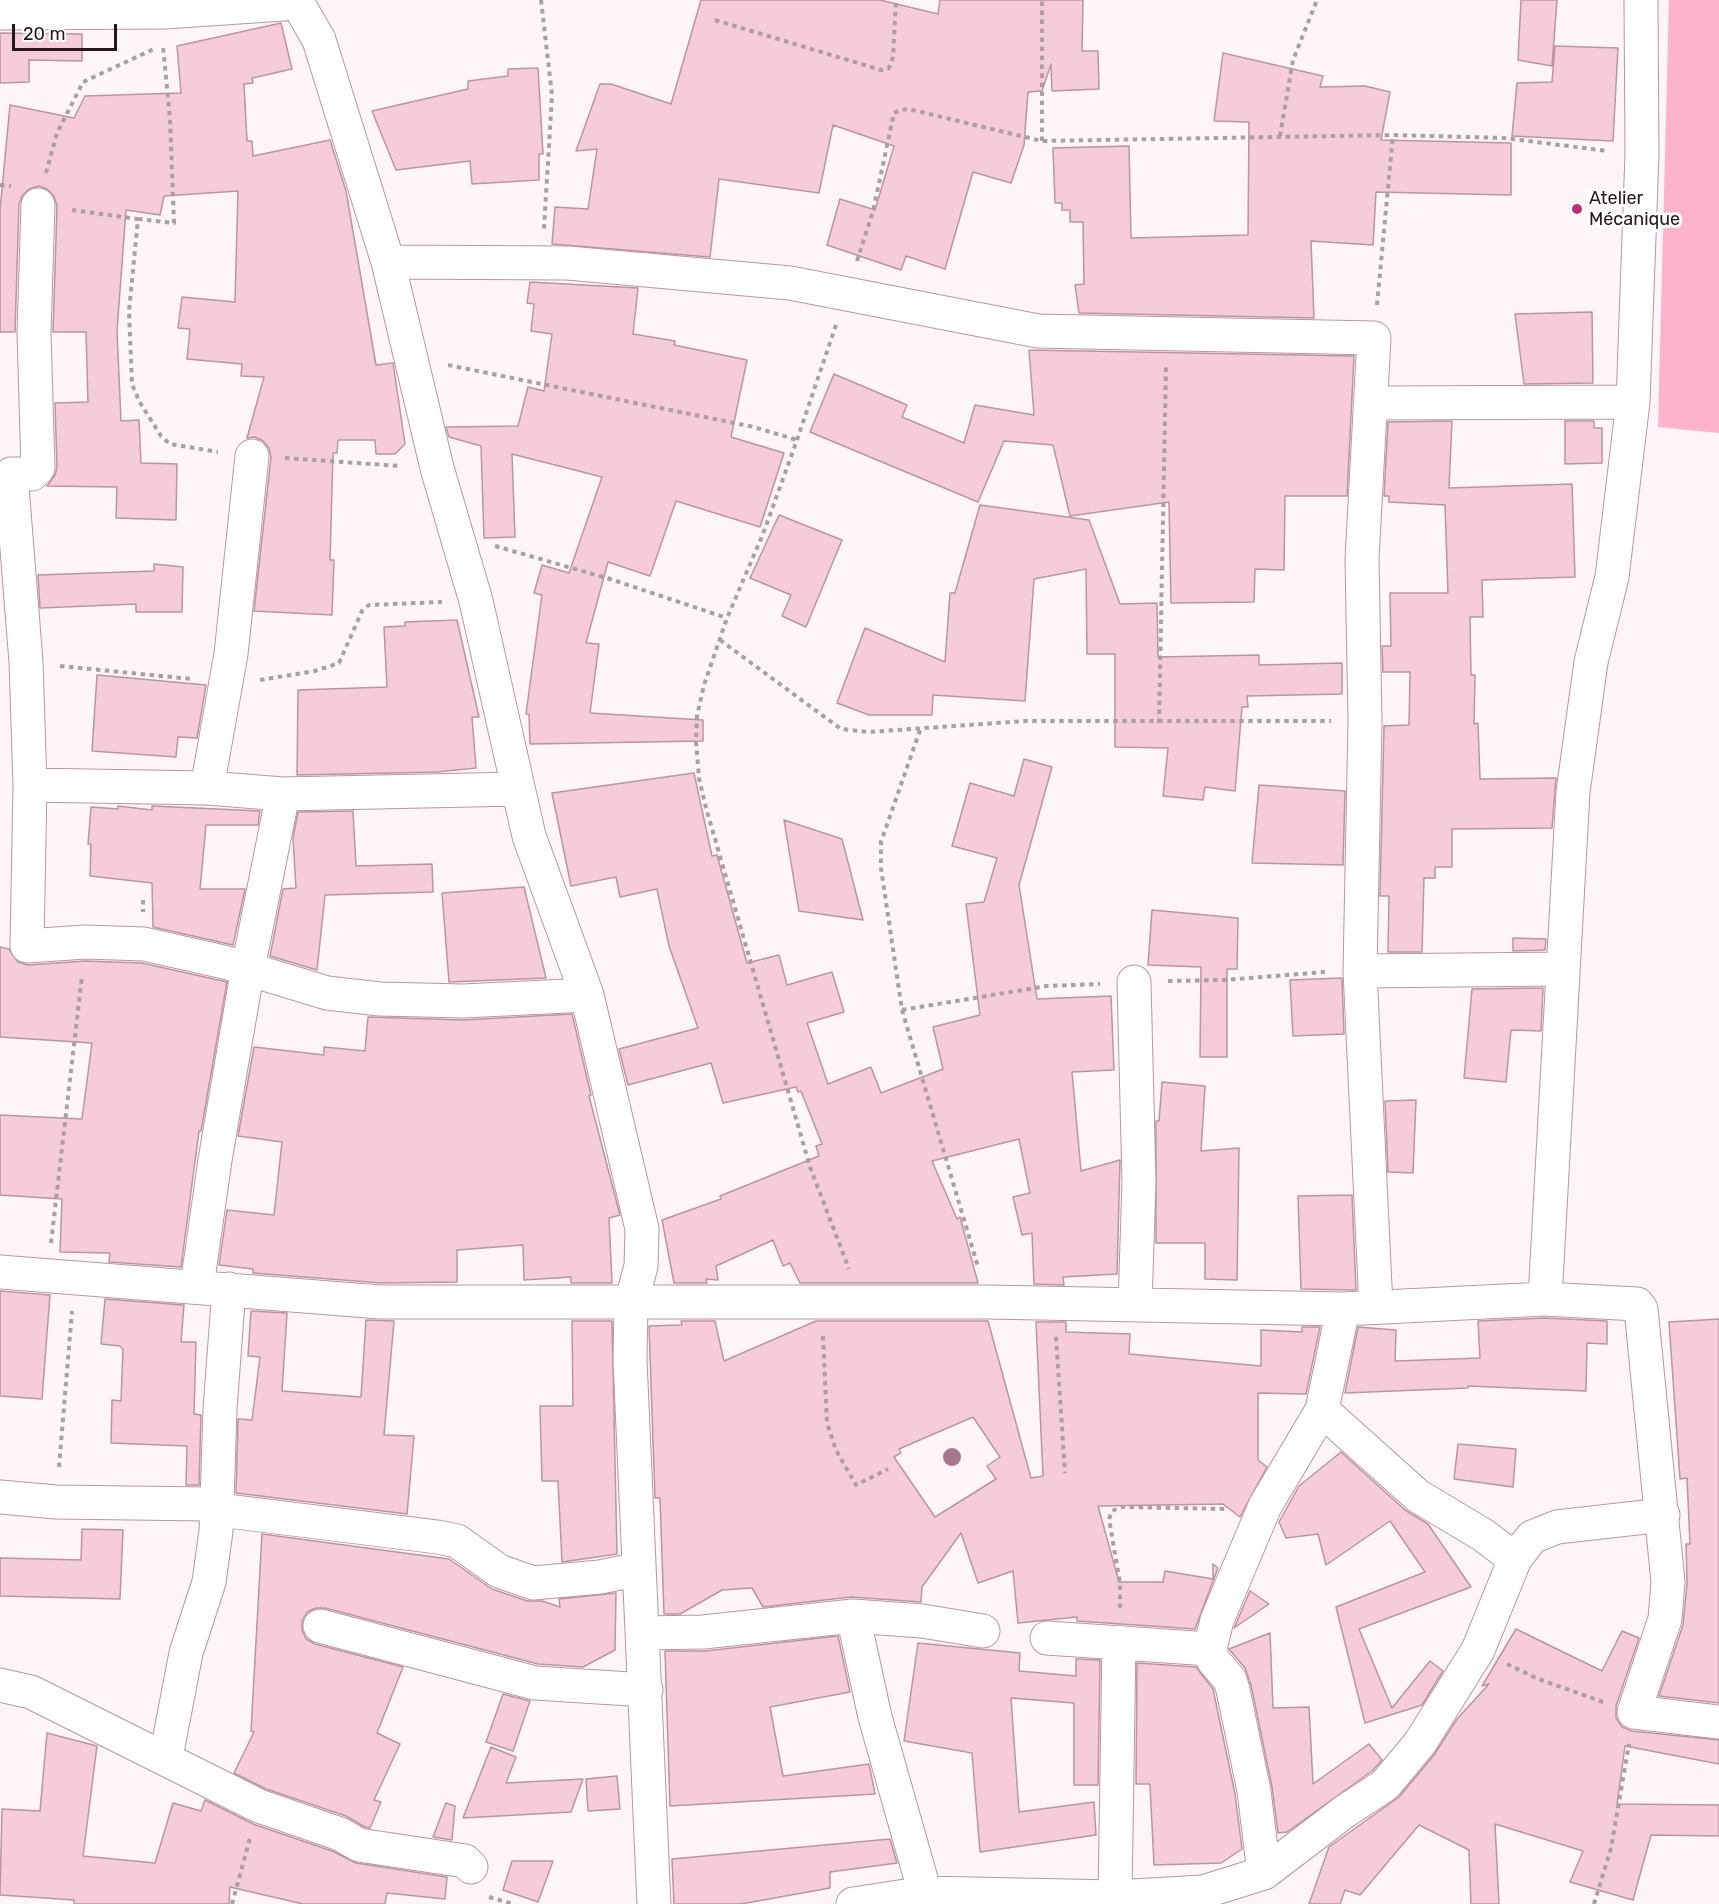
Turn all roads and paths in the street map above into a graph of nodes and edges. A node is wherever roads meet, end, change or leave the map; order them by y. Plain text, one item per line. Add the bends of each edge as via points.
1 (541, 0) edge
2 (896, 0) edge
3 (1042, 0) edge
4 (1317, 0) edge
5 (1641, 0) edge
6 (297, 2) edge
7 (0, 13) edge
8 (715, 20) dead end
9 (1394, 135) junction
10 (1280, 136) junction
11 (1042, 141) junction
12 (1642, 154) junction
13 (0, 185) edge
14 (40, 196) junction
15 (138, 219) junction
16 (388, 262) junction
17 (542, 262) junction
18 (847, 293) junction
19 (1167, 334) junction
20 (1374, 338) junction
21 (411, 357) junction
22 (1633, 402) junction
23 (1372, 403) junction
24 (797, 440) junction
25 (252, 456) junction
26 (437, 468) junction
27 (6, 474) edge
28 (459, 536) junction
29 (476, 601) junction
30 (727, 618) junction
31 (720, 640) junction
32 (26, 662) junction
33 (224, 682) junction
34 (1365, 721) junction
35 (1159, 723) junction
36 (920, 730) junction
37 (30, 785) junction
38 (207, 789) junction
39 (518, 789) junction
40 (283, 794) junction
41 (86, 942) junction
42 (248, 968) junction
43 (1562, 969) junction
44 (1360, 971) junction
45 (1134, 982) dead end
46 (587, 995) junction
47 (0, 1272) edge
48 (61, 1276) junction
49 (197, 1286) junction
50 (229, 1289) junction
51 (1545, 1299) junction
52 (988, 1302) junction
53 (824, 1303) junction
54 (863, 1303) junction
55 (1055, 1303) junction
56 (631, 1304) junction
57 (1135, 1304) junction
58 (1376, 1307) junction
59 (1343, 1309) junction
60 (1322, 1410) junction
61 (888, 1469) dead end
62 (1065, 1473) dead end
63 (0, 1497) edge
64 (56, 1502) junction
65 (218, 1506) junction
66 (1266, 1506) junction
67 (1663, 1515) junction
68 (1515, 1559) junction
69 (639, 1569) junction
70 (853, 1616) junction
71 (320, 1626) dead end
72 (983, 1631) dead end
73 (643, 1633) junction
74 (1047, 1638) dead end
75 (1119, 1642) junction
76 (1210, 1649) junction
77 (1478, 1650) junction
78 (0, 1685) edge
79 (646, 1690) junction
80 (1634, 1712) junction
81 (1719, 1722) edge
82 (166, 1757) junction
83 (259, 1806) junction
84 (471, 1867) dead end
85 (1264, 1873) junction
86 (925, 1893) junction
87 (1222, 1896) edge
88 (1115, 1897) junction
89 (232, 1904) edge
90 (654, 1904) edge
91 (853, 1904) edge
92 (1594, 1904) edge

1 - 17 path via 552,95
2 - 8 path via 893,57 889,68 881,70
3 - 11 path
4 - 10 path via 1293,60
5 - 12 street
6 - 7 street via 165,12
6 - 16 street via 319,40
9 - 10 path
9 - 12 path via 1504,138
9 - 20 path
10 - 11 path
11 - 18 path via 908,109 894,113 873,211
12 - 22 street
13 - 14 path
14 - 15 path
14 - 15 path via 57,134 83,82 163,45 174,223
14 - 27 street via 34,333 38,468 32,474
15 - 25 path via 129,311 132,384 139,401 170,444
16 - 17 street
16 - 21 street
17 - 18 street via 790,283
18 - 19 street via 1038,331
18 - 24 path
19 - 20 street
19 - 35 path
20 - 23 street
21 - 24 path via 754,427
21 - 26 street
22 - 23 street
22 - 43 street via 1612,577 1591,662 1572,792
23 - 34 street via 1362,559
24 - 30 path
25 - 26 path
25 - 33 street via 231,654
26 - 28 street
27 - 32 street
28 - 29 street
28 - 30 path via 610,579
29 - 33 path via 369,605 362,611 339,663 315,671
29 - 39 street
30 - 31 path
31 - 36 path via 841,729
31 - 54 path via 697,716 699,778 810,1167
32 - 33 path
32 - 37 street
33 - 38 street
34 - 35 path
34 - 44 street
35 - 36 path via 1025,722
36 - 52 path via 881,842 881,868 902,1010
37 - 38 street
37 - 41 street via 27,946
38 - 40 street
39 - 40 street
39 - 46 street via 529,836
40 - 42 street
41 - 42 street via 144,944
41 - 48 path
42 - 46 street via 327,993 380,999 463,1001
42 - 49 street
43 - 44 street
43 - 51 street
44 - 58 street
45 - 57 street via 1139,1182
46 - 56 street via 642,1229 641,1266
47 - 48 street
48 - 49 street
48 - 64 path
49 - 50 street
50 - 56 street via 380,1302
50 - 65 street
51 - 58 street
51 - 67 street via 1632,1302 1641,1309
52 - 54 street
52 - 55 street
53 - 54 street
53 - 56 street
53 - 61 path via 827,1423 836,1450 856,1485
55 - 57 street
55 - 62 path
56 - 69 street
57 - 59 street
58 - 59 street
59 - 60 street
60 - 66 street
60 - 68 street via 1418,1496
63 - 64 street
64 - 65 street
65 - 69 street via 228,1511 438,1536 457,1541 499,1571 533,1583
65 - 82 street via 209,1582 186,1653
66 - 75 path via 1186,1510 1121,1507 1112,1511 1109,1519 1120,1582
66 - 76 street via 1217,1620
67 - 68 street via 1557,1527 1532,1537
67 - 80 street via 1668,1582 1665,1619
68 - 77 street
69 - 73 street
70 - 72 street
70 - 73 street via 703,1632
70 - 86 street via 875,1717
71 - 79 street via 535,1683
73 - 79 street
74 - 75 street
75 - 76 street
75 - 88 street
76 - 85 street via 1233,1690 1254,1791
77 - 80 path via 1536,1678
77 - 85 street via 1420,1743 1385,1785
78 - 82 street via 31,1692
79 - 90 street
80 - 81 street
80 - 92 path via 1615,1832
82 - 83 street
83 - 84 street via 340,1834 359,1845 465,1861
83 - 89 path
85 - 87 street
86 - 88 street
86 - 91 street
87 - 88 street via 1203,1892

